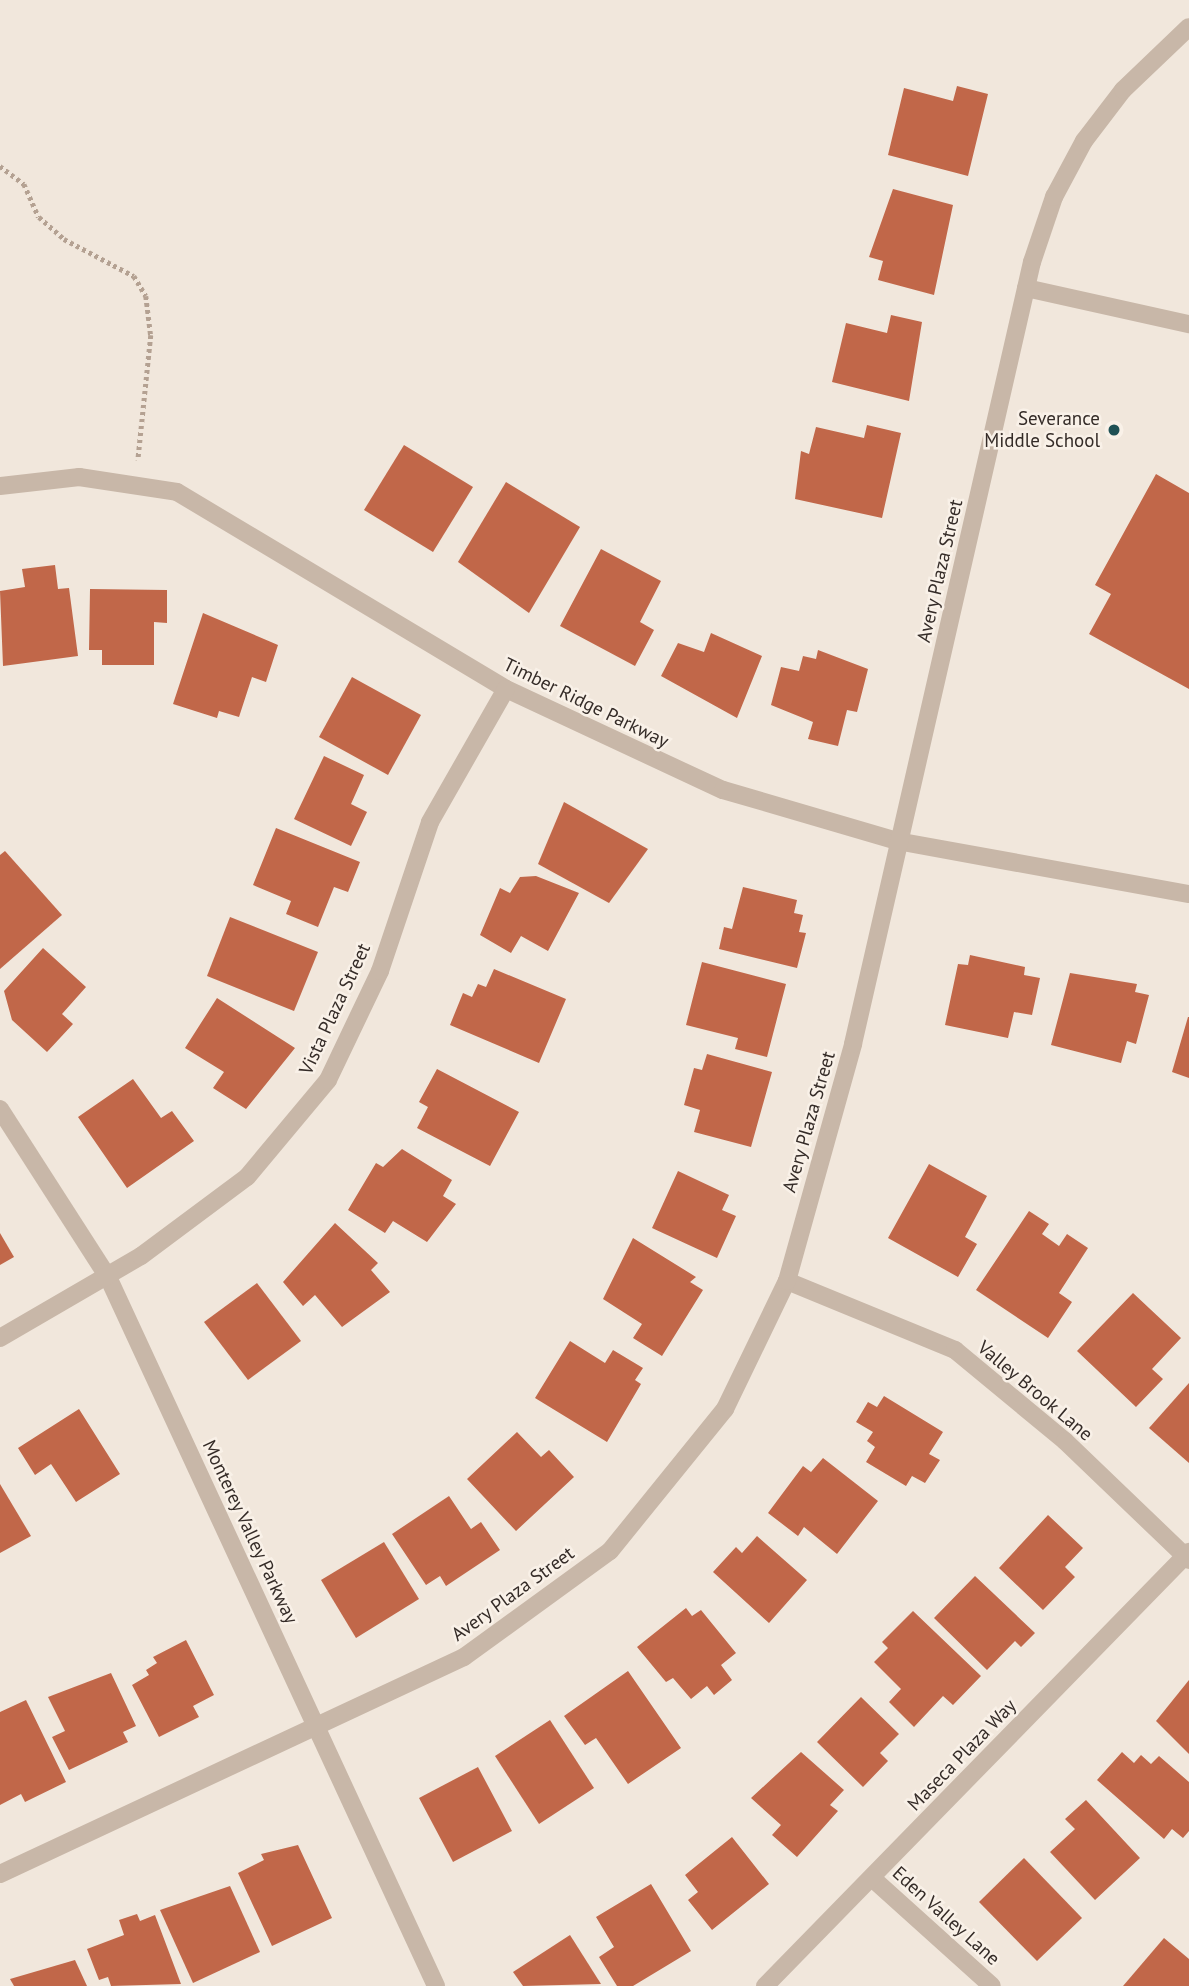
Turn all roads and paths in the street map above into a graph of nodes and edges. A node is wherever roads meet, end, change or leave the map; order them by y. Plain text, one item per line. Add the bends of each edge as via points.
1 (1189, 27) edge
2 (0, 166) edge
3 (1026, 288) junction
4 (1189, 324) edge
5 (141, 482) junction
6 (0, 486) edge
7 (506, 689) junction
8 (898, 841) junction
9 (1189, 894) edge
10 (0, 1109) edge
11 (108, 1277) junction
12 (787, 1281) junction
13 (0, 1338) edge
14 (1187, 1556) edge
15 (318, 1727) junction
16 (0, 1874) edge
17 (872, 1878) junction
18 (436, 1986) edge
19 (765, 1986) edge
20 (992, 1986) edge

1 - 3 street, Avery Plaza Street via 1123,90 1084,141 1054,197
2 - 5 path via 24,184 39,217 64,239 134,276 146,296 151,335 135,446
3 - 4 street
3 - 8 street, Avery Plaza Street
5 - 6 street, Timber Ridge Parkway via 79,477
5 - 7 street, Timber Ridge Parkway via 209,507
7 - 8 street, Timber Ridge Parkway via 723,790
7 - 11 street, Vista Plaza Street via 430,822 380,971 328,1080 247,1177
8 - 9 street, Timber Ridge Parkway
8 - 12 street, Avery Plaza Street via 853,1044
10 - 11 street, Monterey Valley Parkway
11 - 13 street, Vista Plaza Street
11 - 15 street, Monterey Valley Parkway
12 - 14 street, Valley Brook Lane via 955,1350 1065,1441
12 - 15 street, Avery Plaza Street via 725,1409 610,1551 464,1657
14 - 17 street, Maseca Plaza Way
15 - 16 street, Avery Plaza Street
15 - 18 street, Monterey Valley Parkway
17 - 19 street, Maseca Plaza Way
17 - 20 street, Eden Valley Lane

